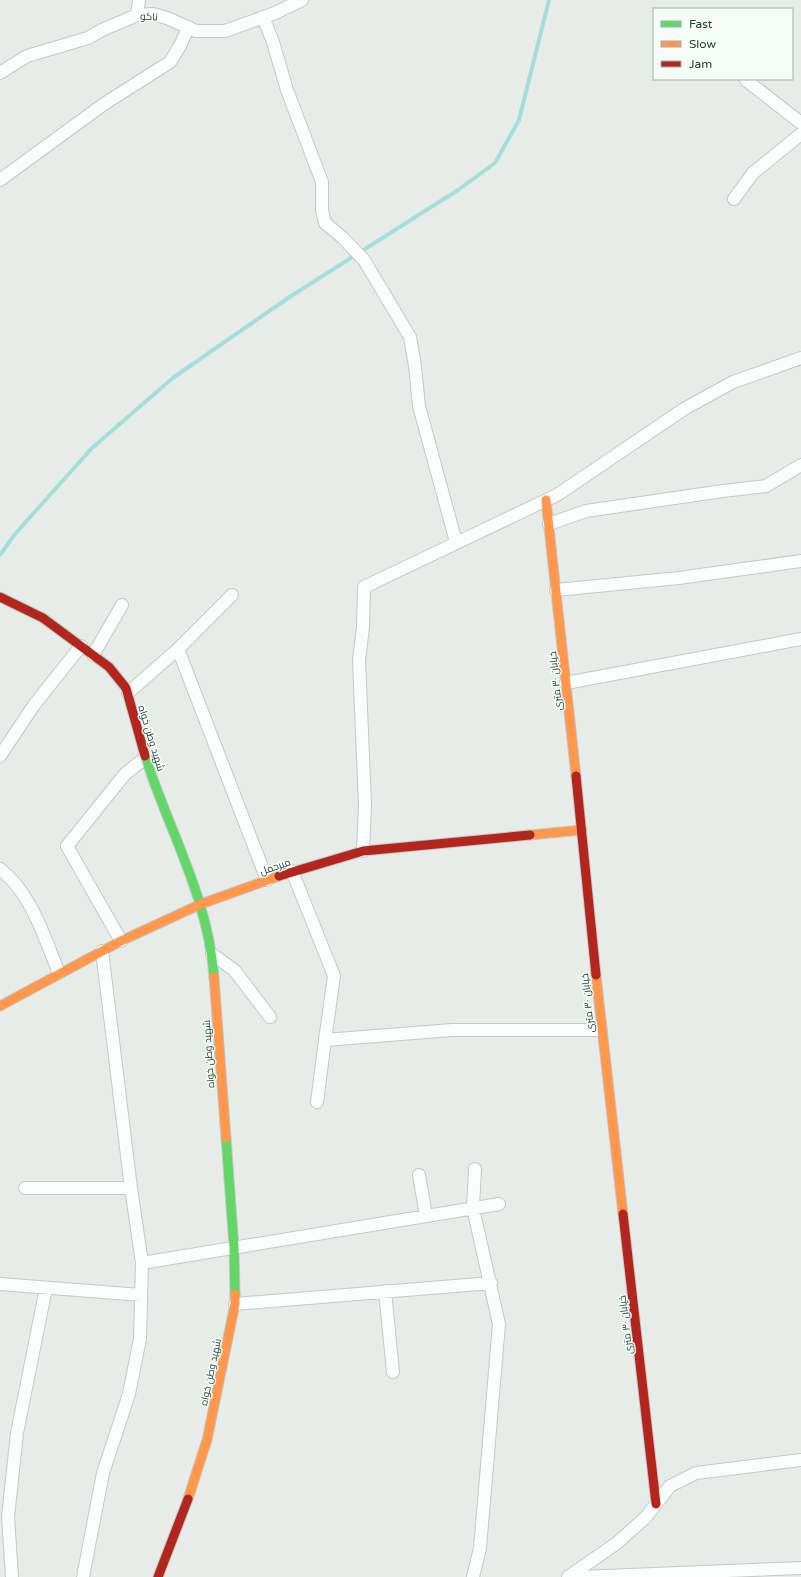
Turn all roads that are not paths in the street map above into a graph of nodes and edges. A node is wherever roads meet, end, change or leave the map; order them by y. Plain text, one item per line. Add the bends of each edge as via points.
1 (139, 0) edge
2 (302, 0) edge
3 (137, 15) junction
4 (263, 17) junction
5 (188, 27) junction
6 (0, 73) edge
7 (746, 80) dead end
8 (801, 123) edge
9 (801, 134) edge
10 (0, 180) edge
11 (734, 199) dead end
12 (801, 358) edge
13 (801, 465) edge
14 (546, 500) junction
15 (549, 524) junction
16 (456, 542) junction
17 (801, 561) edge
18 (556, 590) junction
19 (232, 595) dead end
20 (0, 597) edge
21 (122, 605) dead end
22 (801, 639) edge
23 (81, 646) junction
24 (178, 649) junction
25 (93, 655) junction
26 (566, 683) junction
27 (128, 693) junction
28 (0, 756) edge
29 (145, 758) junction
30 (582, 830) junction
31 (363, 851) junction
32 (0, 869) edge
33 (292, 871) junction
34 (267, 880) junction
35 (201, 904) junction
36 (121, 941) junction
37 (102, 951) junction
38 (212, 954) junction
39 (59, 973) junction
40 (0, 1006) edge
41 (270, 1017) dead end
42 (601, 1030) junction
43 (325, 1040) junction
44 (317, 1102) dead end
45 (475, 1169) dead end
46 (419, 1175) dead end
47 (25, 1188) dead end
48 (130, 1188) junction
49 (499, 1204) dead end
50 (473, 1208) junction
51 (426, 1216) junction
52 (234, 1247) junction
53 (142, 1263) junction
54 (491, 1283) junction
55 (0, 1284) edge
56 (46, 1288) junction
57 (384, 1291) junction
58 (141, 1295) junction
59 (235, 1304) junction
60 (393, 1372) dead end
61 (801, 1460) edge
62 (656, 1504) junction
63 (801, 1568) edge
64 (12, 1577) edge
65 (83, 1577) edge
66 (158, 1577) edge
67 (473, 1577) edge
68 (568, 1577) edge
69 (581, 1577) edge

1 - 3 street
2 - 4 street, ناکو
3 - 5 street, ناکو via 153,14
3 - 6 street, ناکو via 88,38 27,56
4 - 5 street, ناکو via 225,30 196,31
4 - 16 street via 322,182 322,210 325,223 364,260 410,337 419,406
5 - 10 street via 170,62 104,104
7 - 8 street
9 - 11 street via 753,173
12 - 14 street via 733,382 698,401
13 - 15 street via 766,486 586,511
14 - 15 street, خیابان ۳۰ متری
14 - 16 street
15 - 18 street, خیابان ۳۰ متری
16 - 31 street via 364,587 359,660 365,805
17 - 18 street via 679,578
18 - 26 street, خیابان ۳۰ متری
19 - 24 street
20 - 23 street, شهید وطن خواه via 43,618
21 - 25 street
22 - 26 street
23 - 25 street, شهید وطن خواه
23 - 28 street via 34,705
24 - 27 street
24 - 34 street
25 - 27 street, شهید وطن خواه via 109,667
26 - 30 street, خیابان ۳۰ متری
27 - 29 street, شهید وطن خواه
29 - 35 street, شهید وطن خواه
29 - 36 street via 125,774 67,846
30 - 31 street, میرحمل
30 - 42 street, خیابان ۳۰ متری
31 - 33 street, میرحمل
32 - 39 street via 13,879 30,905
33 - 34 street, میرحمل
33 - 43 street via 334,976
34 - 35 street, میرحمل
35 - 36 street, میرحمل
35 - 38 street, شهید وطن خواه
36 - 37 street, میرحمل
37 - 39 street, میرحمل
37 - 48 street
38 - 41 street via 234,970
38 - 52 street, شهید وطن خواه
39 - 40 street, میرحمل
42 - 43 street via 452,1030
42 - 62 street, خیابان ۳۰ متری
43 - 44 street
45 - 50 street
46 - 51 street
47 - 48 street
48 - 53 street
49 - 50 street
50 - 51 street
50 - 54 street
51 - 52 street
52 - 53 street
52 - 59 street, شهید وطن خواه
53 - 58 street
54 - 57 street
54 - 67 street via 499,1324 480,1548
55 - 56 street
56 - 58 street
56 - 64 street via 17,1433 8,1517
57 - 59 street
57 - 60 street
58 - 65 street via 139,1346 129,1394 103,1473
59 - 66 street, شهید وطن خواه via 207,1440 182,1517
61 - 62 street via 696,1473 670,1486
62 - 68 street via 646,1517 617,1543
63 - 69 street

